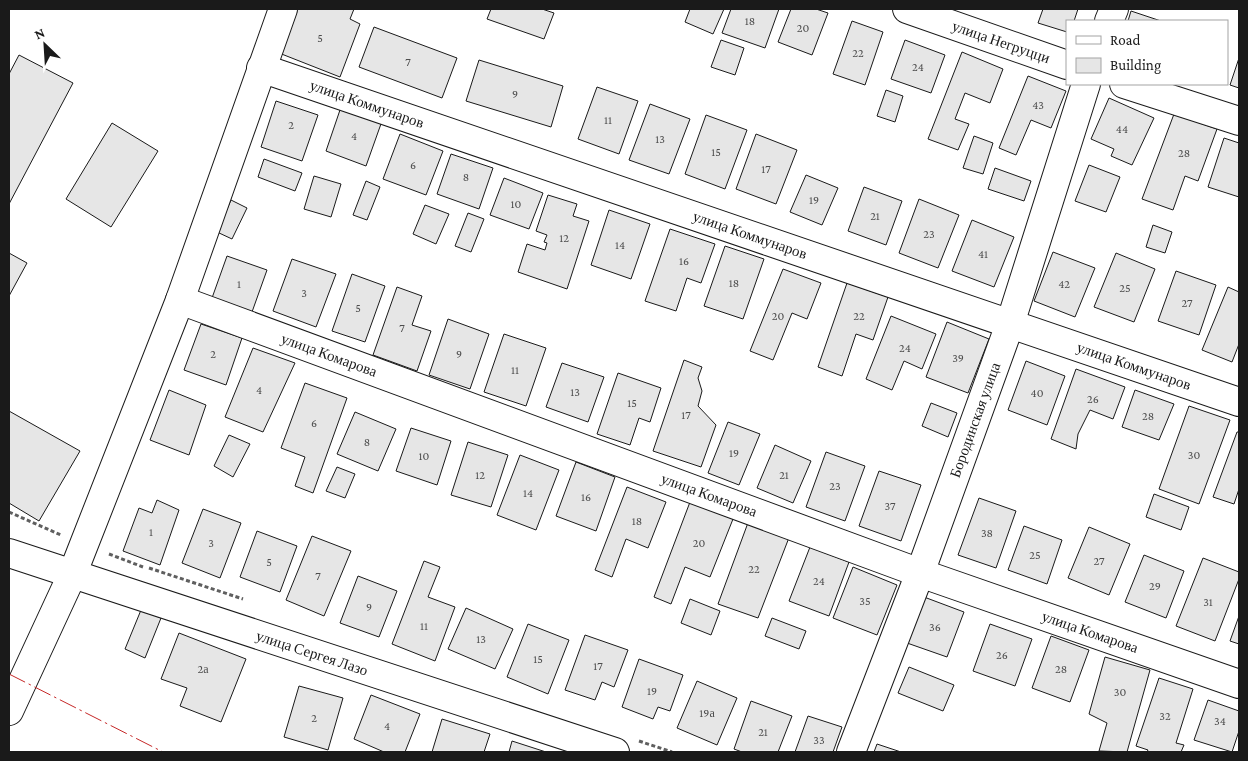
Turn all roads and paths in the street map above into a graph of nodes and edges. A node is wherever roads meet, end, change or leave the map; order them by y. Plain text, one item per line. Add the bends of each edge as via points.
1 (283, 9) edge
2 (907, 9) edge
3 (1066, 65) edge
4 (262, 68) junction
5 (1086, 85) edge
6 (1127, 85) edge
7 (1239, 121) edge
8 (180, 300) junction
9 (1010, 324) junction
10 (1239, 402) edge
11 (9, 553) edge
12 (920, 573) junction
13 (72, 575) junction
14 (1239, 684) edge
15 (9, 711) edge
16 (615, 752) edge
17 (851, 752) edge

1 - 4 street
2 - 3 street, улица Негруцци
4 - 8 street
4 - 9 street, улица Коммунаров
5 - 9 street, Бородинская улица
6 - 7 street
8 - 12 street, улица Комарова
8 - 13 street
9 - 10 street, улица Коммунаров
9 - 12 street, Бородинская улица
11 - 13 street, улица Сергея Лазо
12 - 14 street, улица Комарова
12 - 17 street, Бородинская улица
13 - 15 street
13 - 16 street, улица Сергея Лазо

